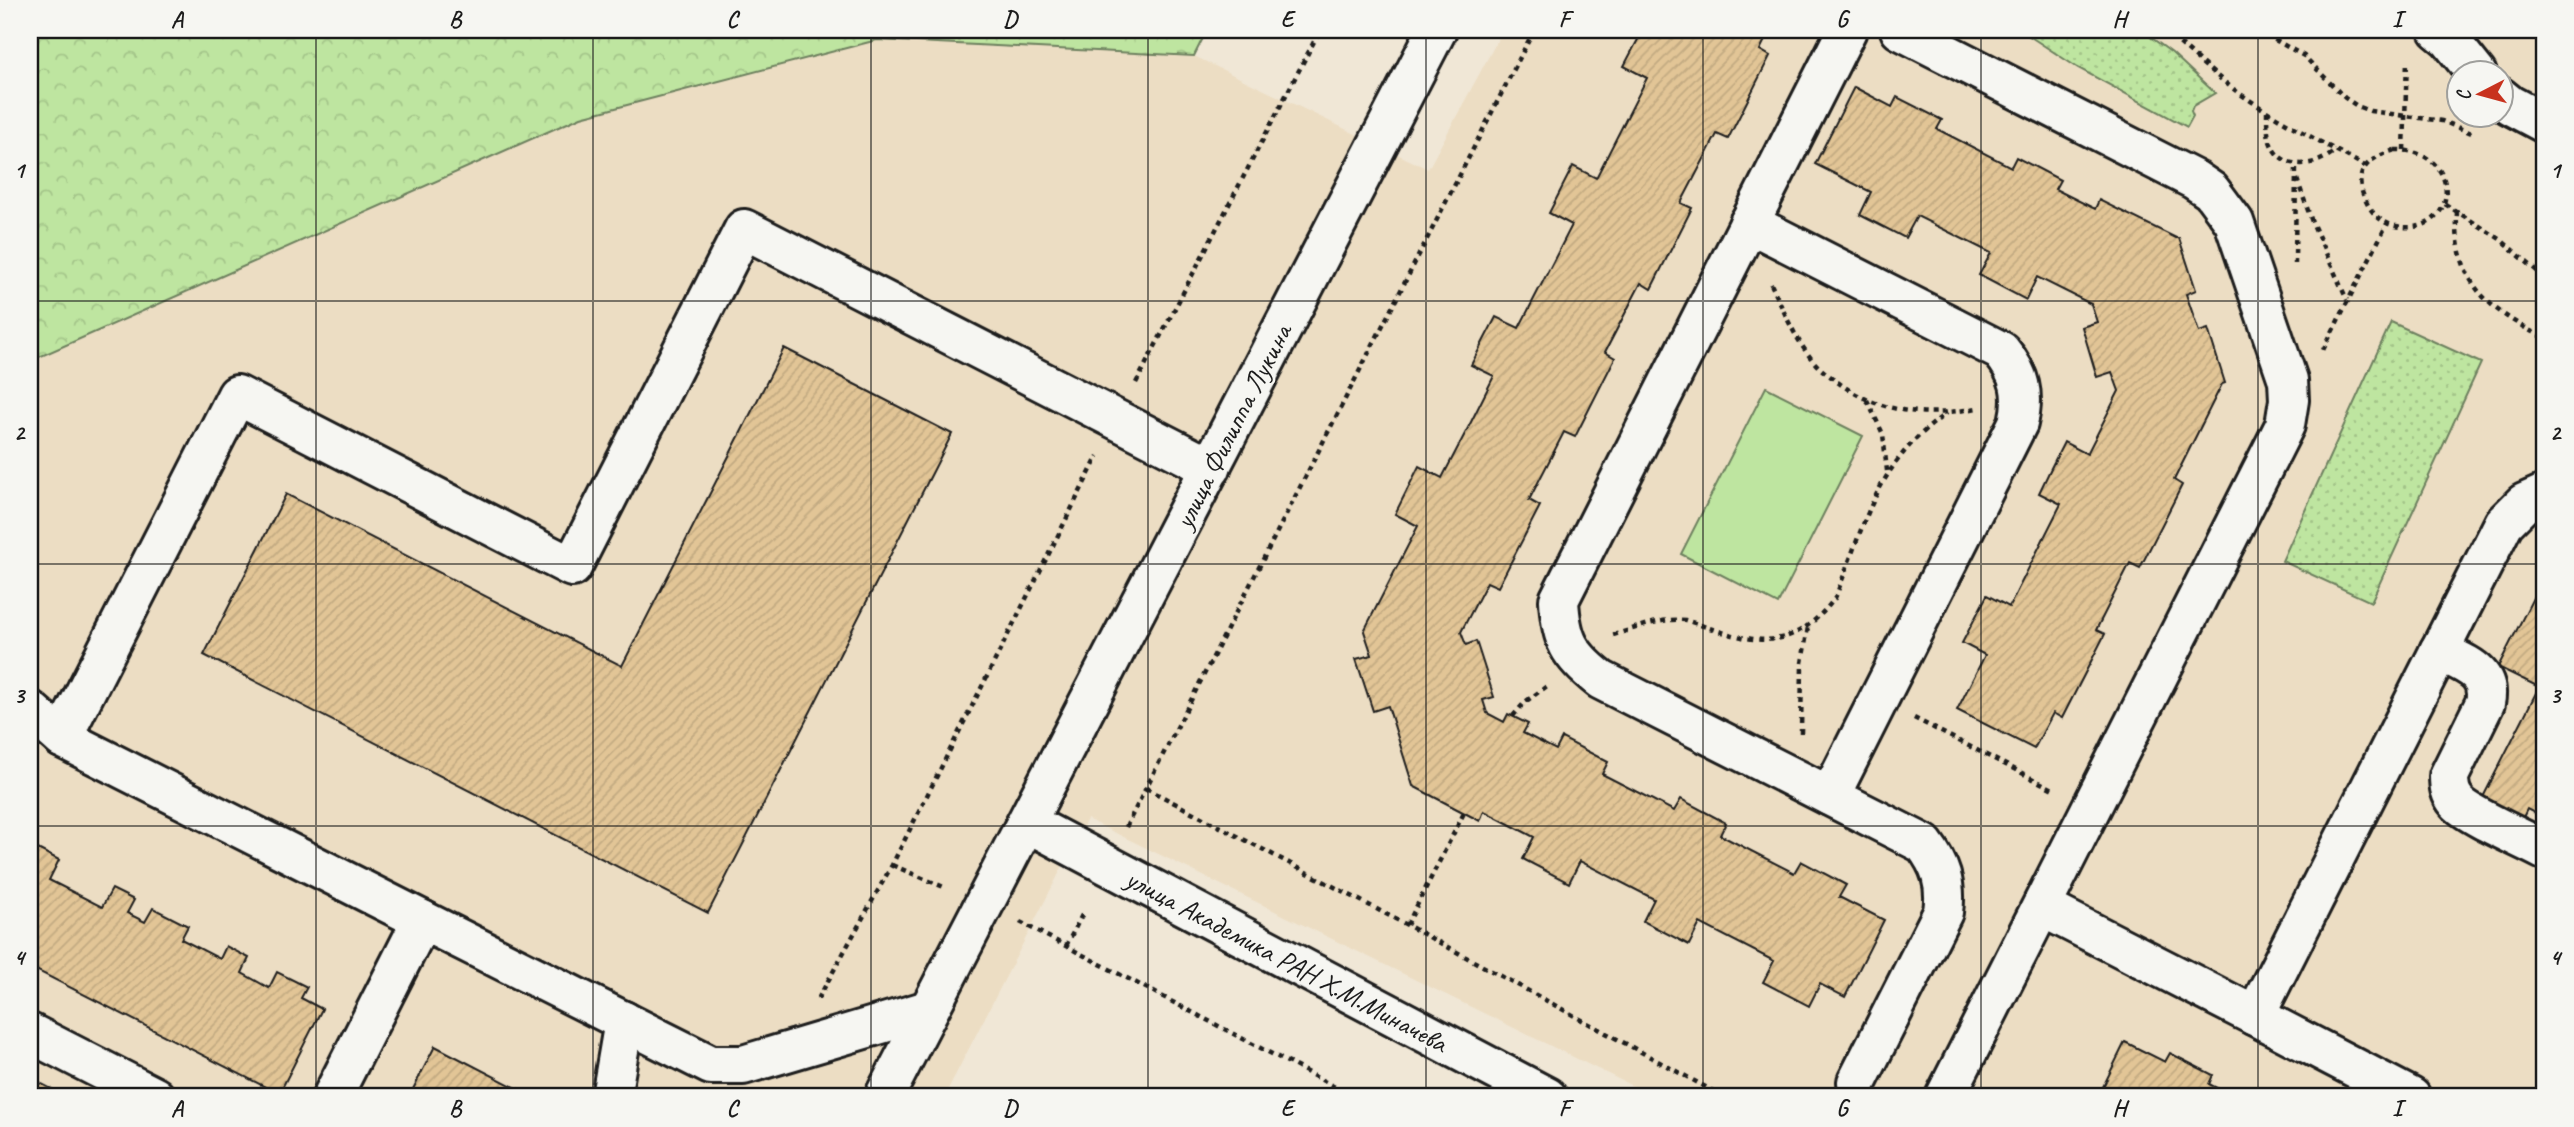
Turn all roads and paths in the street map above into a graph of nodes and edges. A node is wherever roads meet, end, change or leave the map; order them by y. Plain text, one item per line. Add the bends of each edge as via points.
1 (1320, 30) edge
2 (1437, 30) edge
3 (1534, 30) edge
4 (1847, 30) edge
5 (1900, 30) edge
6 (2165, 30) edge
7 (2257, 30) edge
8 (2438, 30) edge
9 (2408, 54) dead end
10 (2466, 60) edge
11 (2514, 107) edge
12 (2267, 111) junction
13 (2406, 116) junction
14 (2544, 123) edge
15 (2485, 138) dead end
16 (2336, 150) junction
17 (2404, 150) junction
18 (2365, 166) junction
19 (2295, 174) dead end
20 (2445, 204) junction
21 (2457, 211) junction
22 (2387, 224) junction
23 (1748, 225) junction
24 (2544, 278) edge
25 (2348, 300) junction
26 (2544, 338) edge
27 (2319, 357) dead end
28 (2022, 397) junction
29 (1867, 400) junction
30 (1947, 413) junction
31 (1117, 419) junction
32 (1211, 468) junction
33 (1887, 471) junction
34 (2544, 494) edge
35 (1808, 626) junction
36 (1569, 649) junction
37 (2439, 651) junction
38 (1878, 700) junction
39 (30, 710) edge
40 (61, 738) junction
41 (1146, 788) junction
42 (1819, 791) junction
43 (2091, 808) junction
44 (1464, 813) dead end
45 (1028, 822) junction
46 (1121, 836) dead end
47 (2544, 849) edge
48 (892, 865) junction
49 (984, 903) junction
50 (2042, 907) junction
51 (1084, 911) dead end
52 (422, 920) junction
53 (1407, 925) junction
54 (1066, 946) junction
55 (928, 1010) junction
56 (2255, 1016) junction
57 (624, 1021) junction
58 (30, 1033) edge
59 (789, 1052) junction
60 (1857, 1082) dead end
61 (155, 1097) edge
62 (331, 1097) edge
63 (611, 1097) edge
64 (884, 1097) edge
65 (1354, 1097) edge
66 (1547, 1097) edge
67 (1724, 1097) edge
68 (1945, 1097) edge
69 (2411, 1097) edge

1 - 31 path
2 - 32 street, улица Филиппа Лукина
3 - 41 path
4 - 23 street
5 - 43 street via 2211,191 2241,237 2288,380 2285,425
6 - 12 path via 2212,72
7 - 13 path via 2304,56 2357,106
8 - 10 street
9 - 13 path
11 - 14 street
12 - 16 path
12 - 16 path via 2270,142 2289,162 2323,160
13 - 15 path via 2442,121
13 - 17 path
16 - 18 path
17 - 18 path via 2382,154
17 - 20 path via 2419,153 2438,167 2446,182
18 - 22 path via 2362,193 2369,208
19 - 25 path
20 - 21 path
20 - 22 path via 2425,224
21 - 24 path via 2500,239
21 - 26 path via 2460,257 2482,296 2498,312
22 - 25 path
23 - 28 street via 2001,351 2019,379
23 - 29 path via 1804,348 1816,365
23 - 36 street via 1559,600 1560,626
25 - 27 path
28 - 30 path
28 - 38 street via 2018,423
29 - 30 path via 1918,413
29 - 33 path via 1884,434
30 - 33 path via 1915,438
31 - 32 street
31 - 40 street via 744,229 572,567 237,395
31 - 48 path
32 - 45 street, улица Филиппа Лукина
33 - 35 path via 1835,598
34 - 37 street via 2524,503 2504,523
35 - 36 path via 1785,637 1756,641 1674,619
35 - 42 path via 1802,663 1801,736
36 - 42 street via 1601,680
37 - 47 street via 2476,670 2487,694 2449,776 2452,796 2465,809
37 - 56 street
38 - 42 street
38 - 43 path
39 - 40 street
40 - 52 street
41 - 46 path
41 - 53 path
42 - 60 street via 1924,844 1944,881 1943,912
43 - 50 street
44 - 53 path
45 - 49 street, улица Филиппа Лукина
45 - 66 street, улица Академика РАН Х.М.Миначева
48 - 49 path
48 - 59 path
49 - 54 path
49 - 55 street, улица Филиппа Лукина
50 - 56 street
50 - 68 street
51 - 54 path
52 - 57 street
52 - 62 street
53 - 67 path
54 - 65 path
55 - 59 street
55 - 64 street, улица Филиппа Лукина
56 - 69 street
57 - 59 street via 711,1065 743,1065
57 - 63 street
58 - 61 street

